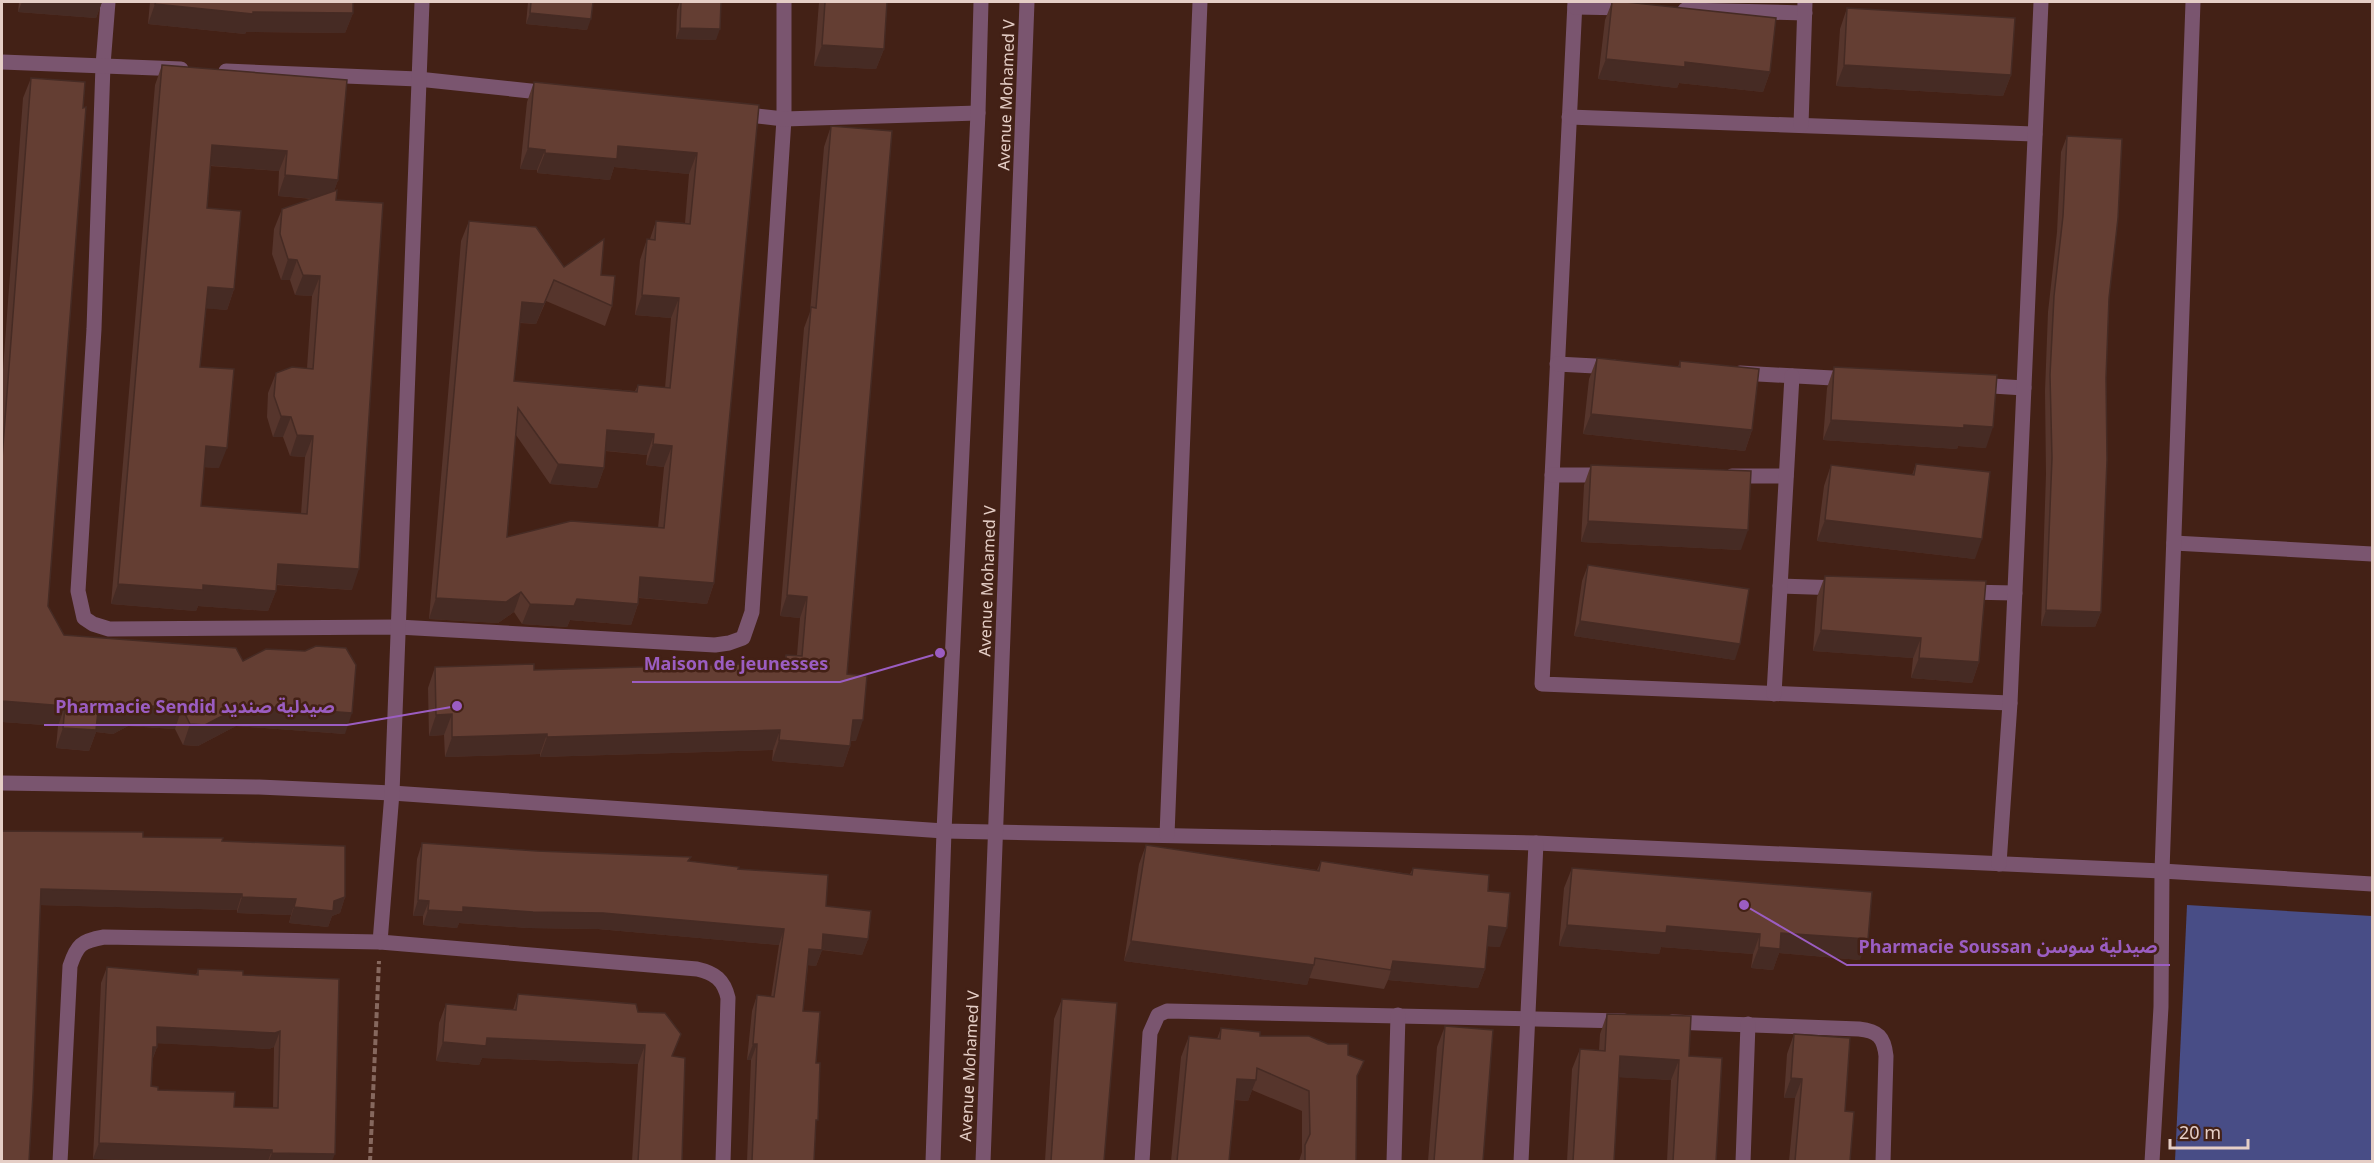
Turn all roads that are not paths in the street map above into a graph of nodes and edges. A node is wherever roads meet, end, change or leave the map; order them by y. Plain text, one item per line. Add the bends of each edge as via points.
1 (108, 2) edge
2 (422, 2) edge
3 (784, 2) edge
4 (981, 2) edge
5 (1027, 2) edge
6 (1200, 2) edge
7 (2041, 2) edge
8 (2193, 2) edge
9 (1575, 4) edge
10 (1805, 7) edge
11 (1644, 9) edge
12 (1667, 9) edge
13 (2, 62) edge
14 (103, 65) junction
15 (418, 79) junction
16 (559, 94) edge
17 (724, 112) edge
18 (978, 113) junction
19 (1569, 117) junction
20 (784, 119) junction
21 (1801, 125) junction
22 (2035, 134) junction
23 (1557, 364) junction
24 (1628, 368) edge
25 (1721, 372) edge
26 (1792, 376) junction
27 (1862, 380) edge
28 (1966, 385) edge
29 (2024, 388) junction
30 (1552, 475) junction
31 (1622, 475) edge
32 (1716, 476) edge
33 (1786, 476) junction
34 (2174, 543) junction
35 (2373, 554) edge
36 (1780, 586) junction
37 (1851, 588) edge
38 (1956, 591) edge
39 (2015, 593) junction
40 (399, 627) junction
41 (1774, 694) junction
42 (2010, 703) junction
43 (2, 783) edge
44 (392, 793) junction
45 (944, 831) junction
46 (996, 832) junction
47 (1167, 835) junction
48 (1536, 843) junction
49 (1999, 864) junction
50 (2162, 871) junction
51 (2373, 884) edge
52 (380, 942) junction
53 (1398, 1015) junction
54 (1526, 1019) junction
55 (1748, 1024) junction
56 (60, 1161) edge
57 (723, 1161) edge
58 (933, 1161) edge
59 (983, 1161) edge
60 (1142, 1161) edge
61 (1394, 1161) edge
62 (1521, 1161) edge
63 (1743, 1161) edge
64 (1883, 1161) edge
65 (2152, 1161) edge

1 - 14 street
2 - 15 street
3 - 20 street
4 - 18 street, Avenue Mohamed V
5 - 46 street, Avenue Mohamed V
6 - 47 street
7 - 22 street
8 - 34 street
9 - 11 street
9 - 19 street
10 - 12 street
10 - 21 street
13 - 14 street
14 - 15 street
14 - 40 street via 94,329 78,591 84,618 109,629
15 - 16 street
15 - 40 street
17 - 20 street
18 - 20 street
18 - 45 street, Avenue Mohamed V
19 - 21 street
19 - 23 street
20 - 40 street via 752,612 743,638 715,645
21 - 22 street
22 - 29 street
23 - 24 street
23 - 30 street
25 - 26 street
26 - 27 street
26 - 33 street
28 - 29 street
29 - 39 street
30 - 31 street
30 - 41 street via 1542,684
32 - 33 street
33 - 36 street
34 - 35 street
34 - 50 street
36 - 37 street
36 - 41 street
38 - 39 street
39 - 42 street
40 - 44 street
41 - 42 street
42 - 49 street
43 - 44 street
44 - 45 street
44 - 52 street
45 - 46 street
45 - 58 street, Avenue Mohamed V
46 - 47 street
46 - 59 street, Avenue Mohamed V
47 - 48 street
48 - 49 street
48 - 54 street
49 - 50 street
50 - 51 street
50 - 65 street via 2161,1007
52 - 56 street via 104,937 81,943 70,966
52 - 57 street via 698,969 719,977 728,998
53 - 54 street
53 - 60 street via 1178,1010 1158,1015 1150,1033
53 - 61 street
54 - 55 street
54 - 62 street
55 - 63 street
55 - 64 street via 1871,1030 1880,1035 1886,1056

